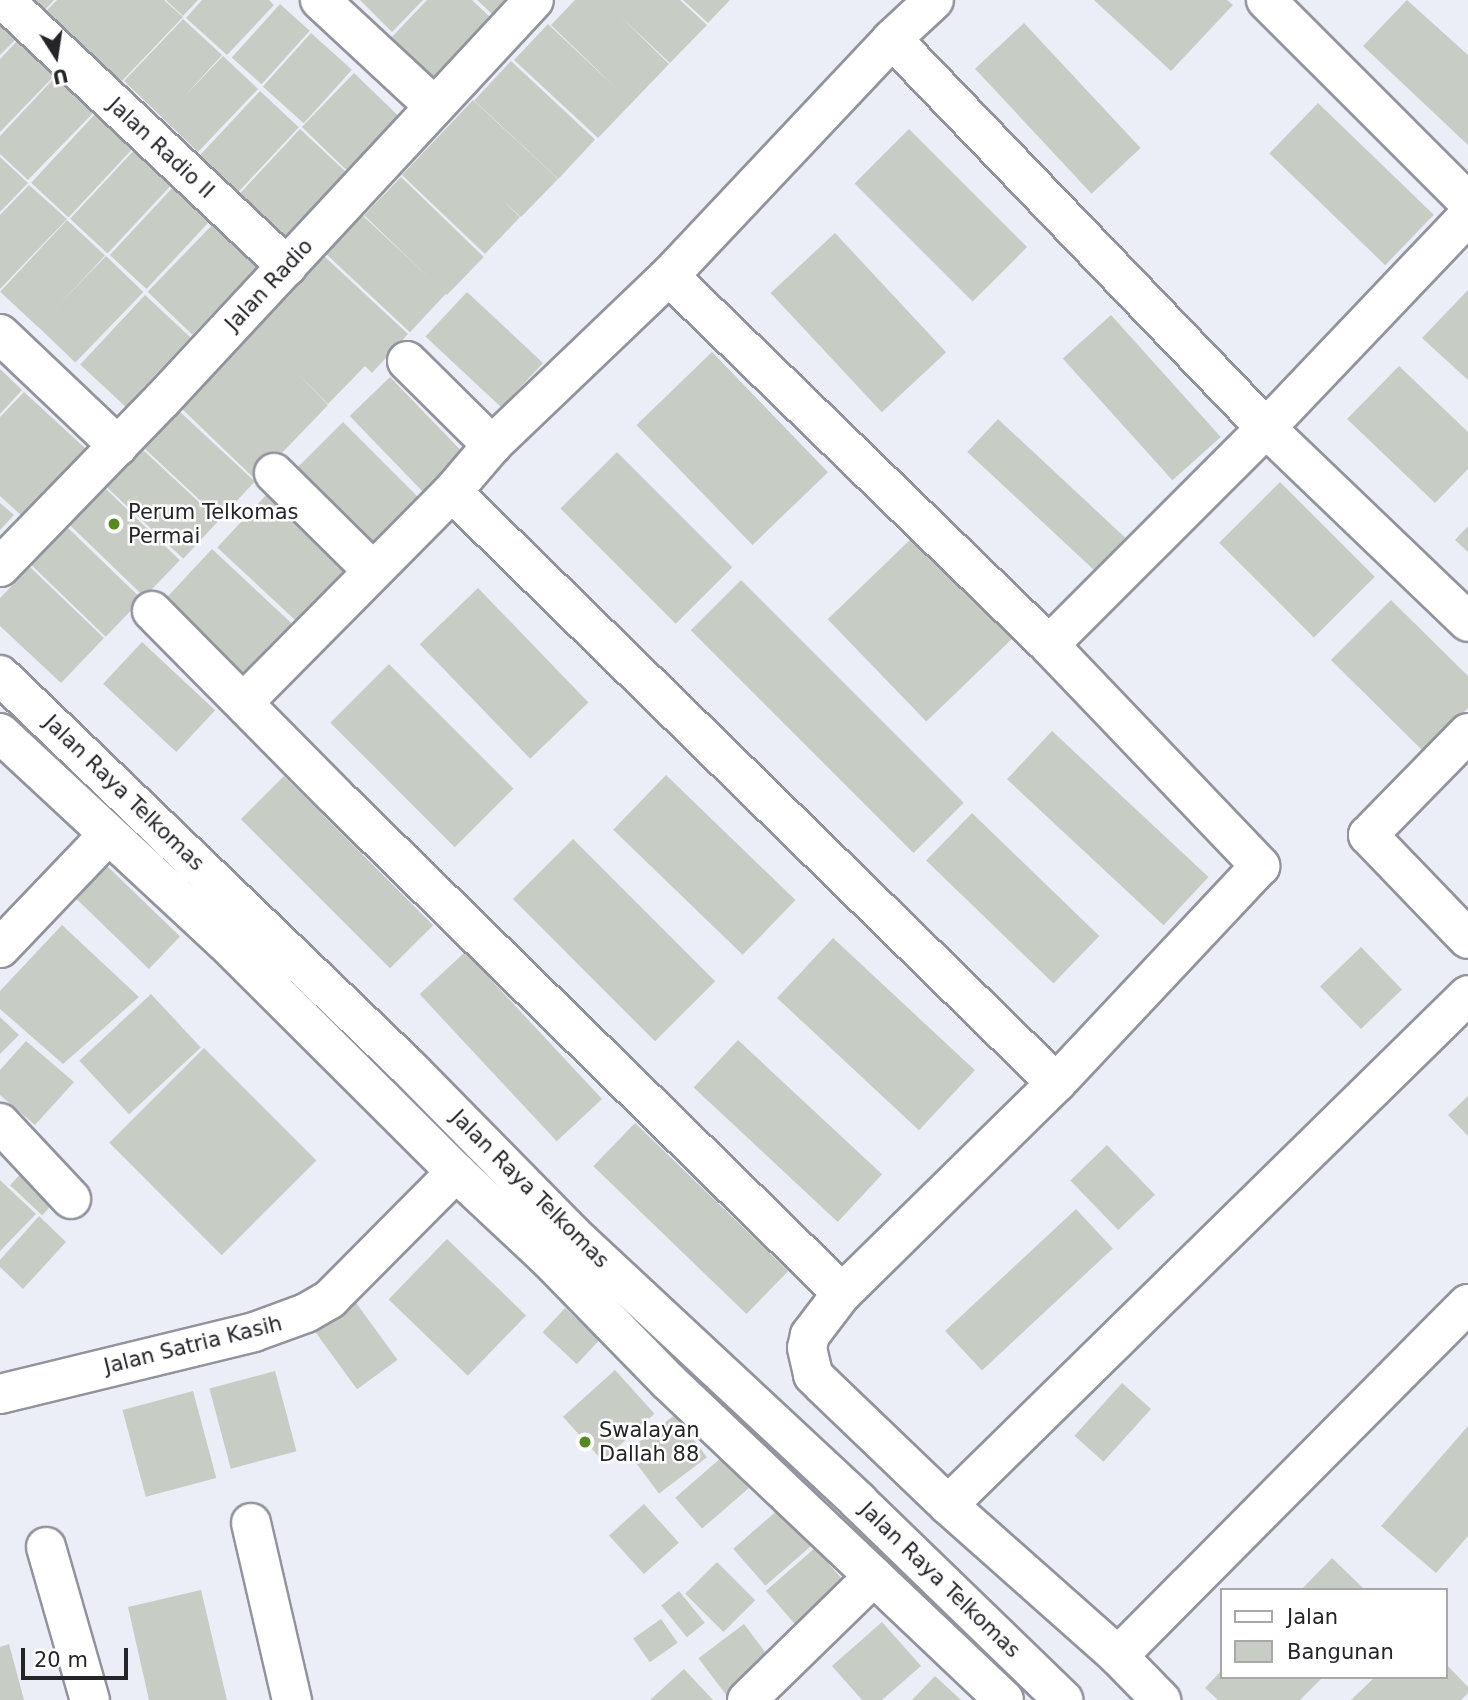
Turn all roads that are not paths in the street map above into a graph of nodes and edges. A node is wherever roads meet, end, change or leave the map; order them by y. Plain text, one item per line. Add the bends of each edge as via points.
1 (4, 0) edge
2 (320, 0) edge
3 (534, 0) edge
4 (934, 0) edge
5 (1266, 0) edge
6 (892, 39) junction
7 (434, 106) junction
8 (1468, 202) edge
9 (1468, 216) edge
10 (287, 267) junction
11 (669, 276) junction
12 (0, 334) edge
13 (407, 361) dead end
14 (1266, 428) junction
15 (492, 445) junction
16 (118, 446) junction
17 (274, 473) dead end
18 (453, 492) junction
19 (0, 567) edge
20 (372, 570) junction
21 (152, 611) dead end
22 (1468, 622) edge
23 (1049, 645) junction
24 (0, 675) edge
25 (243, 702) junction
26 (0, 733) edge
27 (1468, 733) edge
28 (108, 835) junction
29 (252, 915) junction
30 (1468, 939) edge
31 (225, 942) junction
32 (0, 948) edge
33 (1468, 995) edge
34 (1056, 1083) junction
35 (0, 1123) edge
36 (456, 1172) junction
37 (71, 1199) dead end
38 (559, 1245) junction
39 (842, 1293) junction
40 (1468, 1304) edge
41 (0, 1394) edge
42 (948, 1505) junction
43 (251, 1523) dead end
44 (46, 1547) dead end
45 (874, 1576) junction
46 (1118, 1656) junction
47 (90, 1700) edge
48 (292, 1700) edge
49 (747, 1700) edge
50 (1004, 1700) edge
51 (1063, 1700) edge
52 (1161, 1700) edge

1 - 10 street, Jalan Radio II
2 - 7 street
3 - 7 street, Jalan Radio
4 - 6 street
5 - 8 street
6 - 11 street
6 - 14 street
7 - 10 street, Jalan Radio
9 - 14 street
10 - 16 street, Jalan Radio
11 - 15 street
11 - 23 street
12 - 16 street
13 - 15 street
14 - 22 street
14 - 23 street
15 - 18 street
16 - 19 street, Jalan Radio
17 - 20 street
18 - 20 street
18 - 34 street
20 - 25 street
21 - 25 street
23 - 34 street via 1260,866
24 - 29 street, Jalan Raya Telkomas
25 - 39 street
26 - 28 street, Jalan Raya Telkomas
27 - 30 street via 1368,835
28 - 31 street, Jalan Raya Telkomas
28 - 32 street
29 - 31 street
29 - 38 street, Jalan Raya Telkomas via 411,1069
31 - 36 street, Jalan Raya Telkomas
33 - 42 street
34 - 39 street
35 - 37 street
36 - 38 street, Jalan Raya Telkomas
36 - 41 street, Jalan Satria Kasih via 330,1299 306,1313 254,1332
38 - 45 street, Jalan Raya Telkomas via 668,1381
38 - 51 street, Jalan Raya Telkomas via 858,1501
39 - 42 street via 810,1335 807,1348 813,1375
40 - 46 street
42 - 46 street
43 - 48 street
44 - 47 street
45 - 49 street
45 - 50 street, Jalan Raya Telkomas
46 - 52 street

